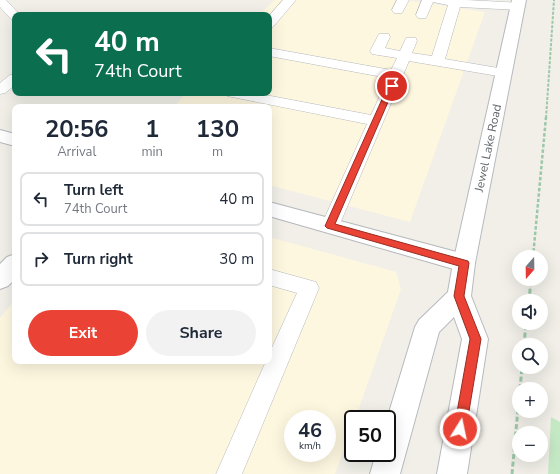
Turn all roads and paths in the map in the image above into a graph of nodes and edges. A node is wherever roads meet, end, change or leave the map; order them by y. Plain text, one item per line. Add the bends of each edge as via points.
1 (0, 0) edge
2 (290, 0) edge
3 (428, 0) edge
4 (437, 0) edge
5 (554, 0) edge
6 (455, 3) junction
7 (518, 3) edge
8 (12, 13) edge
9 (422, 15) dead end
10 (272, 20) edge
11 (384, 37) dead end
12 (408, 48) junction
13 (272, 53) edge
14 (436, 62) junction
15 (504, 74) junction
16 (397, 75) junction
17 (12, 80) edge
18 (0, 90) edge
19 (247, 96) edge
20 (376, 121) junction
21 (0, 136) edge
22 (12, 139) edge
23 (272, 210) edge
24 (330, 226) junction
25 (534, 250) edge
26 (464, 263) junction
27 (272, 278) edge
28 (459, 296) junction
29 (517, 418) edge
30 (229, 474) edge
31 (385, 474) edge
32 (452, 474) edge
33 (512, 474) edge

1 - 8 lane
2 - 10 lane
3 - 9 lane
4 - 6 lane
5 - 25 path
6 - 7 lane
6 - 14 lane
7 - 15 main road, Jewel Lake Road
11 - 12 lane via 377,51
12 - 14 lane
12 - 16 lane
13 - 16 lane
14 - 15 lane
15 - 26 main road, Jewel Lake Road
16 - 20 lane
17 - 18 lane
19 - 20 lane
20 - 24 lane
21 - 22 main road
23 - 24 main road
24 - 26 main road
26 - 28 main road, Jewel Lake Road
27 - 30 lane via 309,288
28 - 31 main road via 428,327
28 - 32 main road, Jewel Lake Road via 475,339
29 - 33 path

